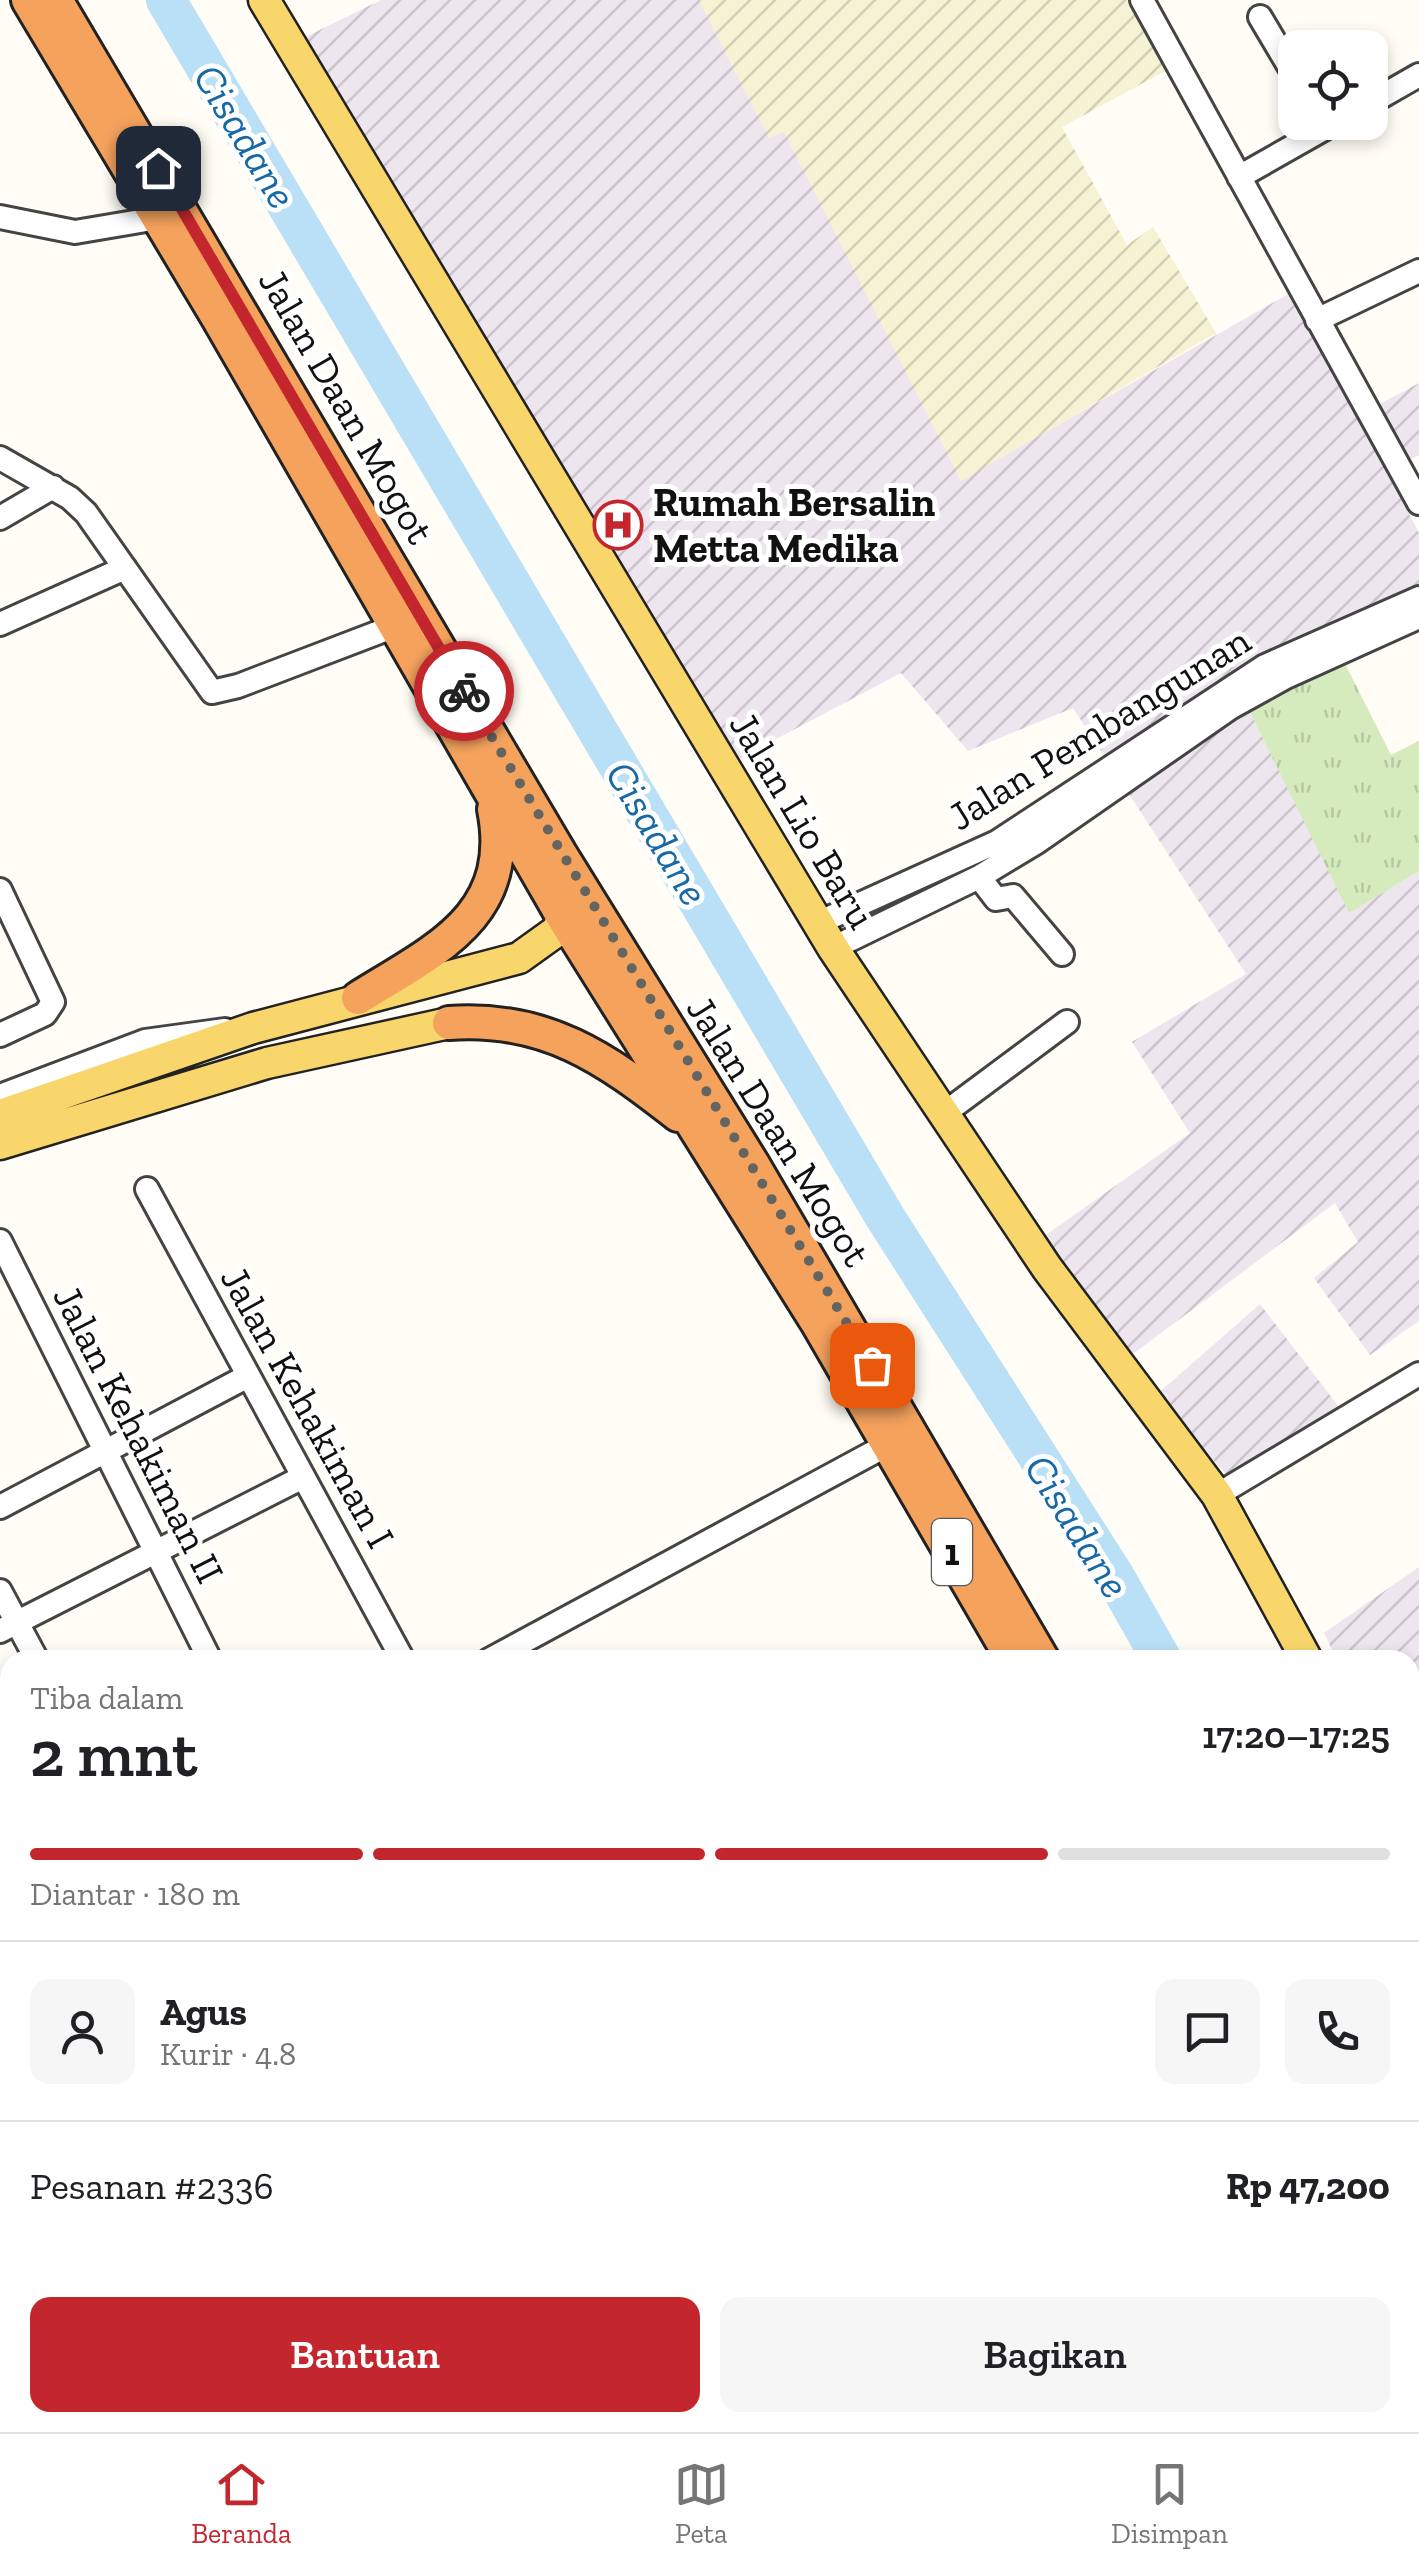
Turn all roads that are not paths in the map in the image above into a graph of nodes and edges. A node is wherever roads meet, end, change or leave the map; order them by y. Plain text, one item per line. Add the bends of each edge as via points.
1 (28, 0) edge
2 (56, 0) edge
3 (264, 0) edge
4 (1142, 0) edge
5 (1260, 17) dead end
6 (1278, 47) edge
7 (1419, 76) edge
8 (1388, 93) edge
9 (1302, 140) edge
10 (1239, 178) junction
11 (0, 217) edge
12 (158, 218) junction
13 (1419, 272) edge
14 (1317, 320) junction
15 (0, 458) edge
16 (1412, 471) edge
17 (53, 488) junction
18 (1419, 503) edge
19 (0, 518) edge
20 (125, 568) junction
21 (1419, 598) edge
22 (394, 603) junction
23 (1419, 618) edge
24 (0, 624) edge
25 (491, 792) junction
26 (561, 856) junction
27 (978, 877) junction
28 (2, 891) edge
29 (564, 919) junction
30 (826, 936) junction
31 (1062, 954) dead end
32 (358, 998) junction
33 (1067, 1022) dead end
34 (449, 1023) joint
35 (253, 1028) junction
36 (0, 1034) edge
37 (0, 1096) edge
38 (946, 1112) junction
39 (0, 1115) edge
40 (698, 1130) junction
41 (0, 1144) edge
42 (147, 1189) dead end
43 (0, 1241) edge
44 (1419, 1374) edge
45 (248, 1376) junction
46 (901, 1438) junction
47 (108, 1450) junction
48 (303, 1477) junction
49 (1216, 1495) junction
50 (0, 1507) edge
51 (157, 1554) junction
52 (0, 1591) edge
53 (9, 1627) edge
54 (29, 1650) edge
55 (205, 1650) edge
56 (398, 1650) edge
57 (509, 1650) edge
58 (1008, 1650) edge
59 (1037, 1650) edge
60 (1301, 1650) edge

1 - 12 highway, Jalan Daan Mogot / 1
2 - 22 highway, Jalan Daan Mogot / 1
3 - 30 main road, Jalan Lio Baru
4 - 10 street
5 - 6 street
7 - 8 street
9 - 10 street
10 - 14 street
11 - 12 street via 74,232
12 - 22 highway, Jalan Daan Mogot / 1
13 - 14 street
14 - 16 street
15 - 17 street
16 - 18 street
17 - 19 street
17 - 20 street via 86,513
20 - 22 street via 212,692
20 - 24 street
21 - 30 street, Jalan Pembangunan via 1265,666 997,842
22 - 25 highway, Jalan Daan Mogot / 1
22 - 26 highway, Jalan Daan Mogot / 1
23 - 27 street, Jalan Pembangunan via 1230,708
25 - 29 highway, Jalan Daan Mogot / 1
25 - 32 highway via 499,861 480,906 440,947
26 - 29 main road, Jalan Daan Mogot
26 - 46 highway, Jalan Daan Mogot / 1
27 - 30 street, Jalan Pembangunan
27 - 31 street via 996,899 1013,896
28 - 36 street via 52,1002 45,1014
29 - 32 main road via 550,939 519,958
29 - 40 highway, Jalan Daan Mogot / 1
30 - 38 main road, Jalan Lio Baru
32 - 35 main road
33 - 38 street
34 - 40 highway via 491,1020 545,1032 623,1072
34 - 41 main road via 267,1063
35 - 37 street via 145,1041
35 - 39 main road
38 - 49 main road, Jalan Lio Baru via 1047,1268
40 - 46 highway, Jalan Daan Mogot / 1
42 - 45 street, Jalan Kehakiman I
43 - 47 street, Jalan Kehakiman II
44 - 49 street
45 - 47 street
45 - 48 street, Jalan Kehakiman I
46 - 57 street
46 - 58 highway, Jalan Daan Mogot / 1
46 - 59 highway, Jalan Daan Mogot / 1
47 - 50 street
47 - 51 street, Jalan Kehakiman II
48 - 51 street
48 - 56 street, Jalan Kehakiman I
49 - 60 main road, Jalan Lio Baru
51 - 53 street
51 - 55 street, Jalan Kehakiman II
52 - 53 street
53 - 54 street

